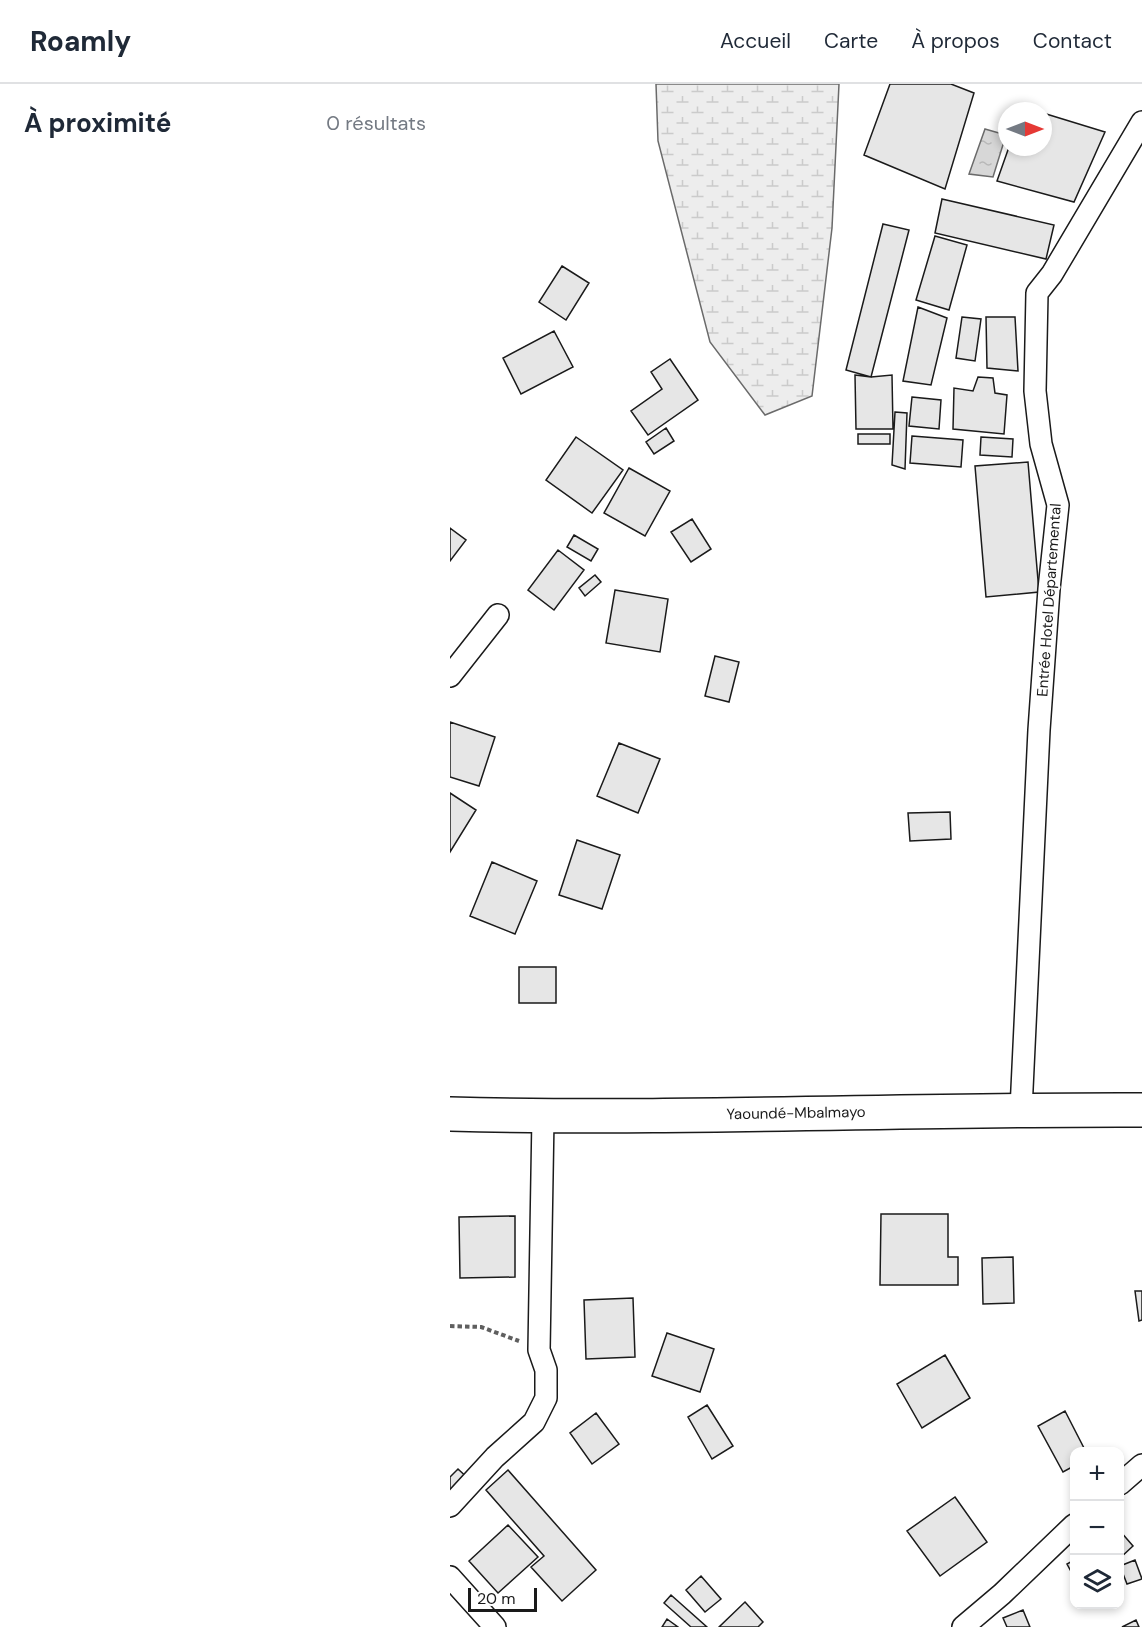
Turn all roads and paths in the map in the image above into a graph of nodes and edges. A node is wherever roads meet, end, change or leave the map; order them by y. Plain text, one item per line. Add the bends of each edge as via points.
1 (1142, 122) edge
2 (498, 615) dead end
3 (450, 676) edge
4 (1021, 1110) junction
5 (1142, 1110) edge
6 (450, 1114) edge
7 (543, 1117) junction
8 (450, 1326) edge
9 (539, 1350) junction
10 (1142, 1465) edge
11 (1124, 1480) edge
12 (450, 1506) edge
13 (1070, 1529) edge
14 (450, 1577) edge
15 (495, 1627) edge
16 (963, 1627) edge

1 - 4 street, Entrée Hotel Départemental via 1052,274 1037,292 1035,392 1041,444 1058,505 1039,730
2 - 3 street
4 - 5 highway, Yaoundé-Mbalmayo
4 - 7 highway, Yaoundé-Mbalmayo
6 - 7 highway, Yaoundé-Mbalmayo
7 - 9 street
8 - 9 path via 482,1327
9 - 12 street via 546,1370 546,1398 534,1422
10 - 11 street
13 - 16 street
14 - 15 street

